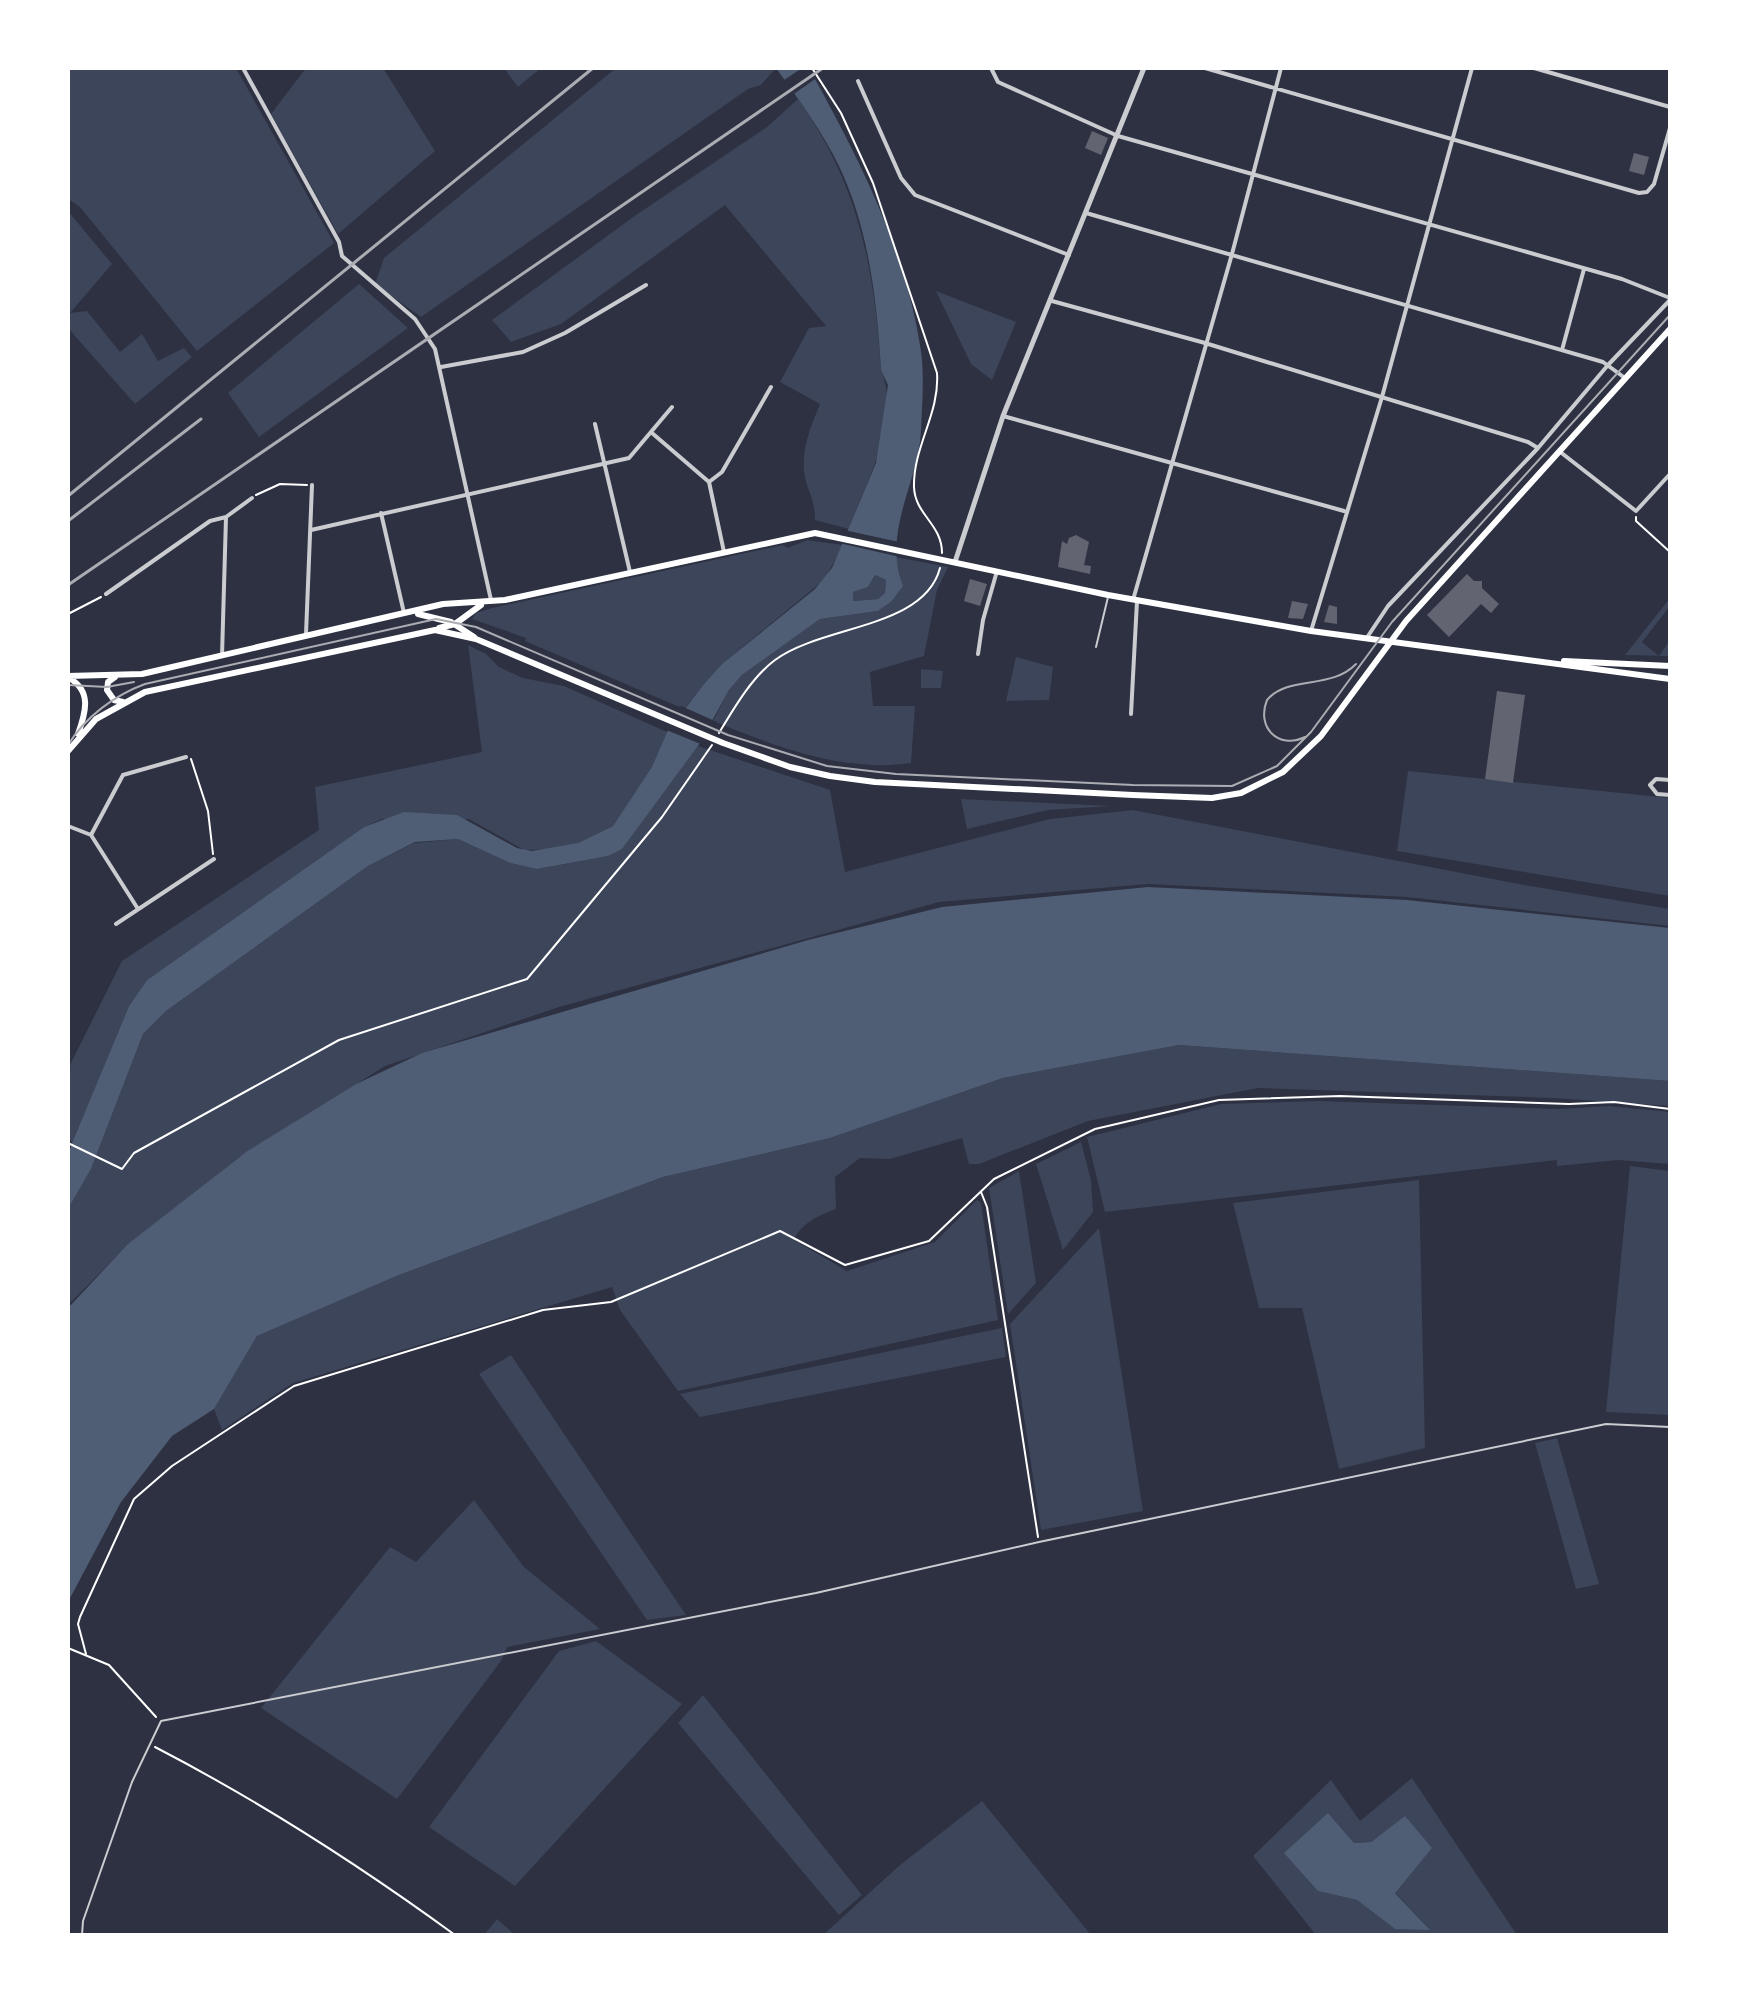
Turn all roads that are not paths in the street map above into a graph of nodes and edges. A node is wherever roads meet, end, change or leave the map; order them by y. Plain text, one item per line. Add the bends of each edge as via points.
1 (243, 68) edge
2 (991, 68) edge
3 (1144, 68) edge
4 (1205, 68) edge
5 (1281, 68) edge
6 (1472, 68) edge
7 (1534, 68) edge
8 (858, 81) dead end
9 (1276, 87) junction
10 (1670, 107) edge
11 (1670, 128) edge
12 (1118, 136) junction
13 (1452, 140) junction
14 (1252, 172) junction
15 (1085, 212) junction
16 (1427, 226) junction
17 (1232, 254) junction
18 (1069, 255) junction
19 (1584, 269) junction
20 (646, 285) dead end
21 (1670, 299) edge
22 (1052, 301) junction
23 (1405, 305) junction
24 (1670, 329) edge
25 (1667, 338) edge
26 (1205, 343) junction
27 (1562, 350) junction
28 (1608, 365) junction
29 (441, 367) junction
30 (1625, 378) junction
31 (771, 387) dead end
32 (1382, 397) junction
33 (672, 407) dead end
34 (1003, 416) junction
35 (595, 424) dead end
36 (652, 433) junction
37 (1538, 448) junction
38 (1559, 451) junction
39 (1170, 462) junction
40 (605, 464) junction
41 (1670, 474) edge
42 (709, 482) junction
43 (312, 485) road end
44 (467, 496) junction
45 (252, 498) road end
46 (1344, 511) junction
47 (381, 513) junction
48 (226, 517) junction
49 (311, 530) junction
50 (724, 552) junction
51 (955, 562) junction
52 (997, 571) junction
53 (630, 572) junction
54 (106, 594) road end
55 (1108, 595) junction
56 (1135, 601) junction
57 (488, 603) junction
58 (463, 604) junction
59 (415, 613) junction
60 (404, 615) junction
61 (465, 616) junction
62 (455, 624) junction
63 (422, 630) junction
64 (1311, 631) junction
65 (306, 637) junction
66 (476, 639) junction
67 (1366, 639) junction
68 (1387, 643) junction
69 (1096, 647) dead end
70 (978, 654) dead end
71 (222, 656) junction
72 (1548, 660) junction
73 (1670, 666) edge
74 (68, 677) edge
75 (115, 677) junction
76 (1670, 679) edge
77 (123, 702) junction
78 (1131, 714) dead end
79 (77, 737) junction
80 (68, 751) edge
81 (186, 757) road end
82 (1670, 780) edge
83 (1670, 795) edge
84 (68, 826) edge
85 (91, 835) junction
86 (214, 859) road end
87 (138, 909) junction
88 (116, 924) dead end
89 (1670, 1427) edge
90 (82, 1935) edge

1 - 29 street via 342,256 423,328
2 - 12 street via 998,82
3 - 12 street
4 - 9 street
5 - 9 street
6 - 13 street
7 - 10 street
8 - 18 street via 901,178 915,195
9 - 13 street
9 - 14 street
11 - 13 street via 1654,184 1639,193
12 - 14 street
12 - 15 street
13 - 16 street
14 - 16 street
14 - 17 street
15 - 17 street
15 - 18 street
16 - 19 street
16 - 23 street
17 - 23 street
17 - 26 street
18 - 22 street
19 - 21 street
19 - 27 street
20 - 29 street via 523,352
21 - 28 street
22 - 26 street
22 - 34 street
23 - 27 street
23 - 32 street
24 - 25 main road
25 - 30 main road
26 - 32 street
26 - 39 street
27 - 28 street
28 - 30 street
28 - 37 street
29 - 44 street
30 - 38 main road
31 - 42 street via 722,472
32 - 37 street
32 - 46 street
33 - 36 street
34 - 39 street
34 - 51 street
35 - 40 street
36 - 40 street via 629,458
36 - 42 street
37 - 67 street via 1388,606
38 - 41 street via 1636,511
38 - 68 main road
39 - 46 street
39 - 56 street
40 - 44 street
40 - 53 street
42 - 50 street
43 - 49 street
44 - 47 street
44 - 57 street
45 - 48 street
46 - 64 street
47 - 49 street
47 - 60 street
48 - 54 street via 210,521
48 - 71 street
49 - 65 street
50 - 51 main road via 807,534
50 - 53 main road
51 - 52 main road
52 - 55 main road
52 - 70 street
53 - 57 main road
55 - 56 main road
55 - 69 lane
56 - 64 main road
56 - 78 street
57 - 58 main road
57 - 61 main road
58 - 59 main road
58 - 61 main road
59 - 60 main road
59 - 62 main road
60 - 65 main road
61 - 62 main road
62 - 63 main road
62 - 66 main road
63 - 66 main road
63 - 77 main road via 157,689
64 - 67 main road
65 - 71 main road
66 - 68 main road via 790,767 875,782 1227,796 1255,789 1296,762 1354,694
67 - 68 main road
68 - 72 main road
71 - 75 main road
72 - 73 main road
72 - 76 main road
74 - 75 main road
74 - 79 main road via 81,686 86,698
75 - 77 main road via 107,690
77 - 79 main road
79 - 80 main road
81 - 85 street via 123,775
82 - 83 street via 1656,779 1650,785 1657,794
84 - 85 street
85 - 87 street
86 - 87 street
87 - 88 street
89 - 90 lane via 1606,1424 816,1593 161,1721 132,1782

